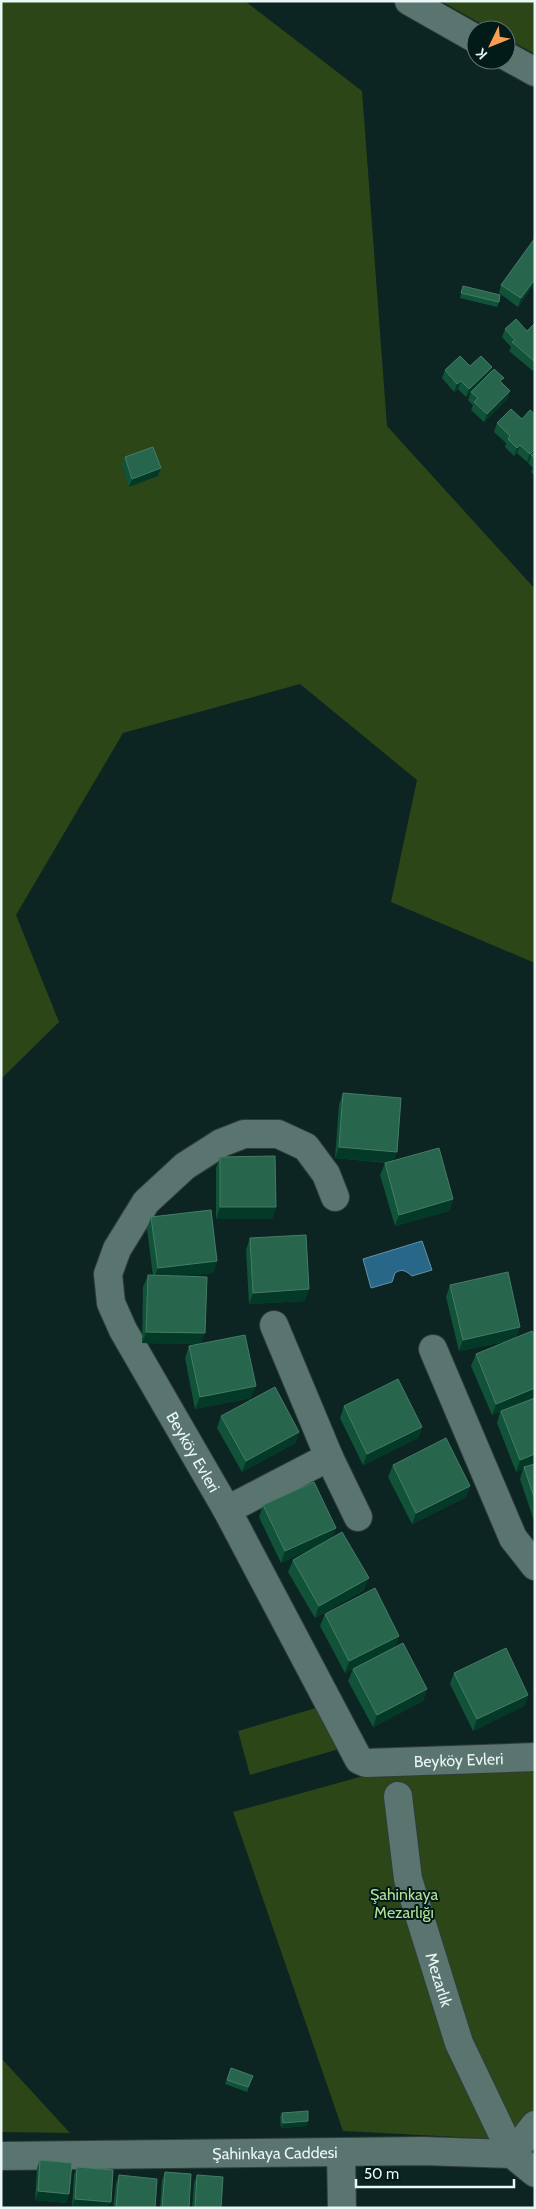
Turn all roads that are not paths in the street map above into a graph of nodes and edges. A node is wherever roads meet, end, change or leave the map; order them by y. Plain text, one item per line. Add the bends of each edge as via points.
1 (409, 1) edge
2 (466, 33) edge
3 (516, 62) edge
4 (535, 72) edge
5 (335, 1197) dead end
6 (274, 1325) dead end
7 (433, 1349) dead end
8 (329, 1457) junction
9 (227, 1510) junction
10 (358, 1517) dead end
11 (535, 1566) edge
12 (535, 1757) edge
13 (398, 1796) dead end
14 (535, 2125) edge
15 (341, 2152) junction
16 (512, 2154) junction
17 (1, 2156) edge
18 (535, 2173) edge
19 (342, 2208) edge

1 - 2 street
3 - 4 street
5 - 9 street, Beyköy Evleri via 326,1174 306,1147 278,1134 244,1134 221,1143 185,1166 146,1202 117,1249 108,1274 111,1303 123,1330
6 - 8 street
7 - 11 street via 513,1538
8 - 9 street
8 - 10 street
9 - 12 street, Beyköy Evleri via 359,1760 366,1763
13 - 16 street, Mezarlık via 408,1880 456,2034
14 - 16 street
15 - 16 street, Şahinkaya Caddesi
15 - 17 street, Şahinkaya Caddesi
15 - 19 street
16 - 18 street

